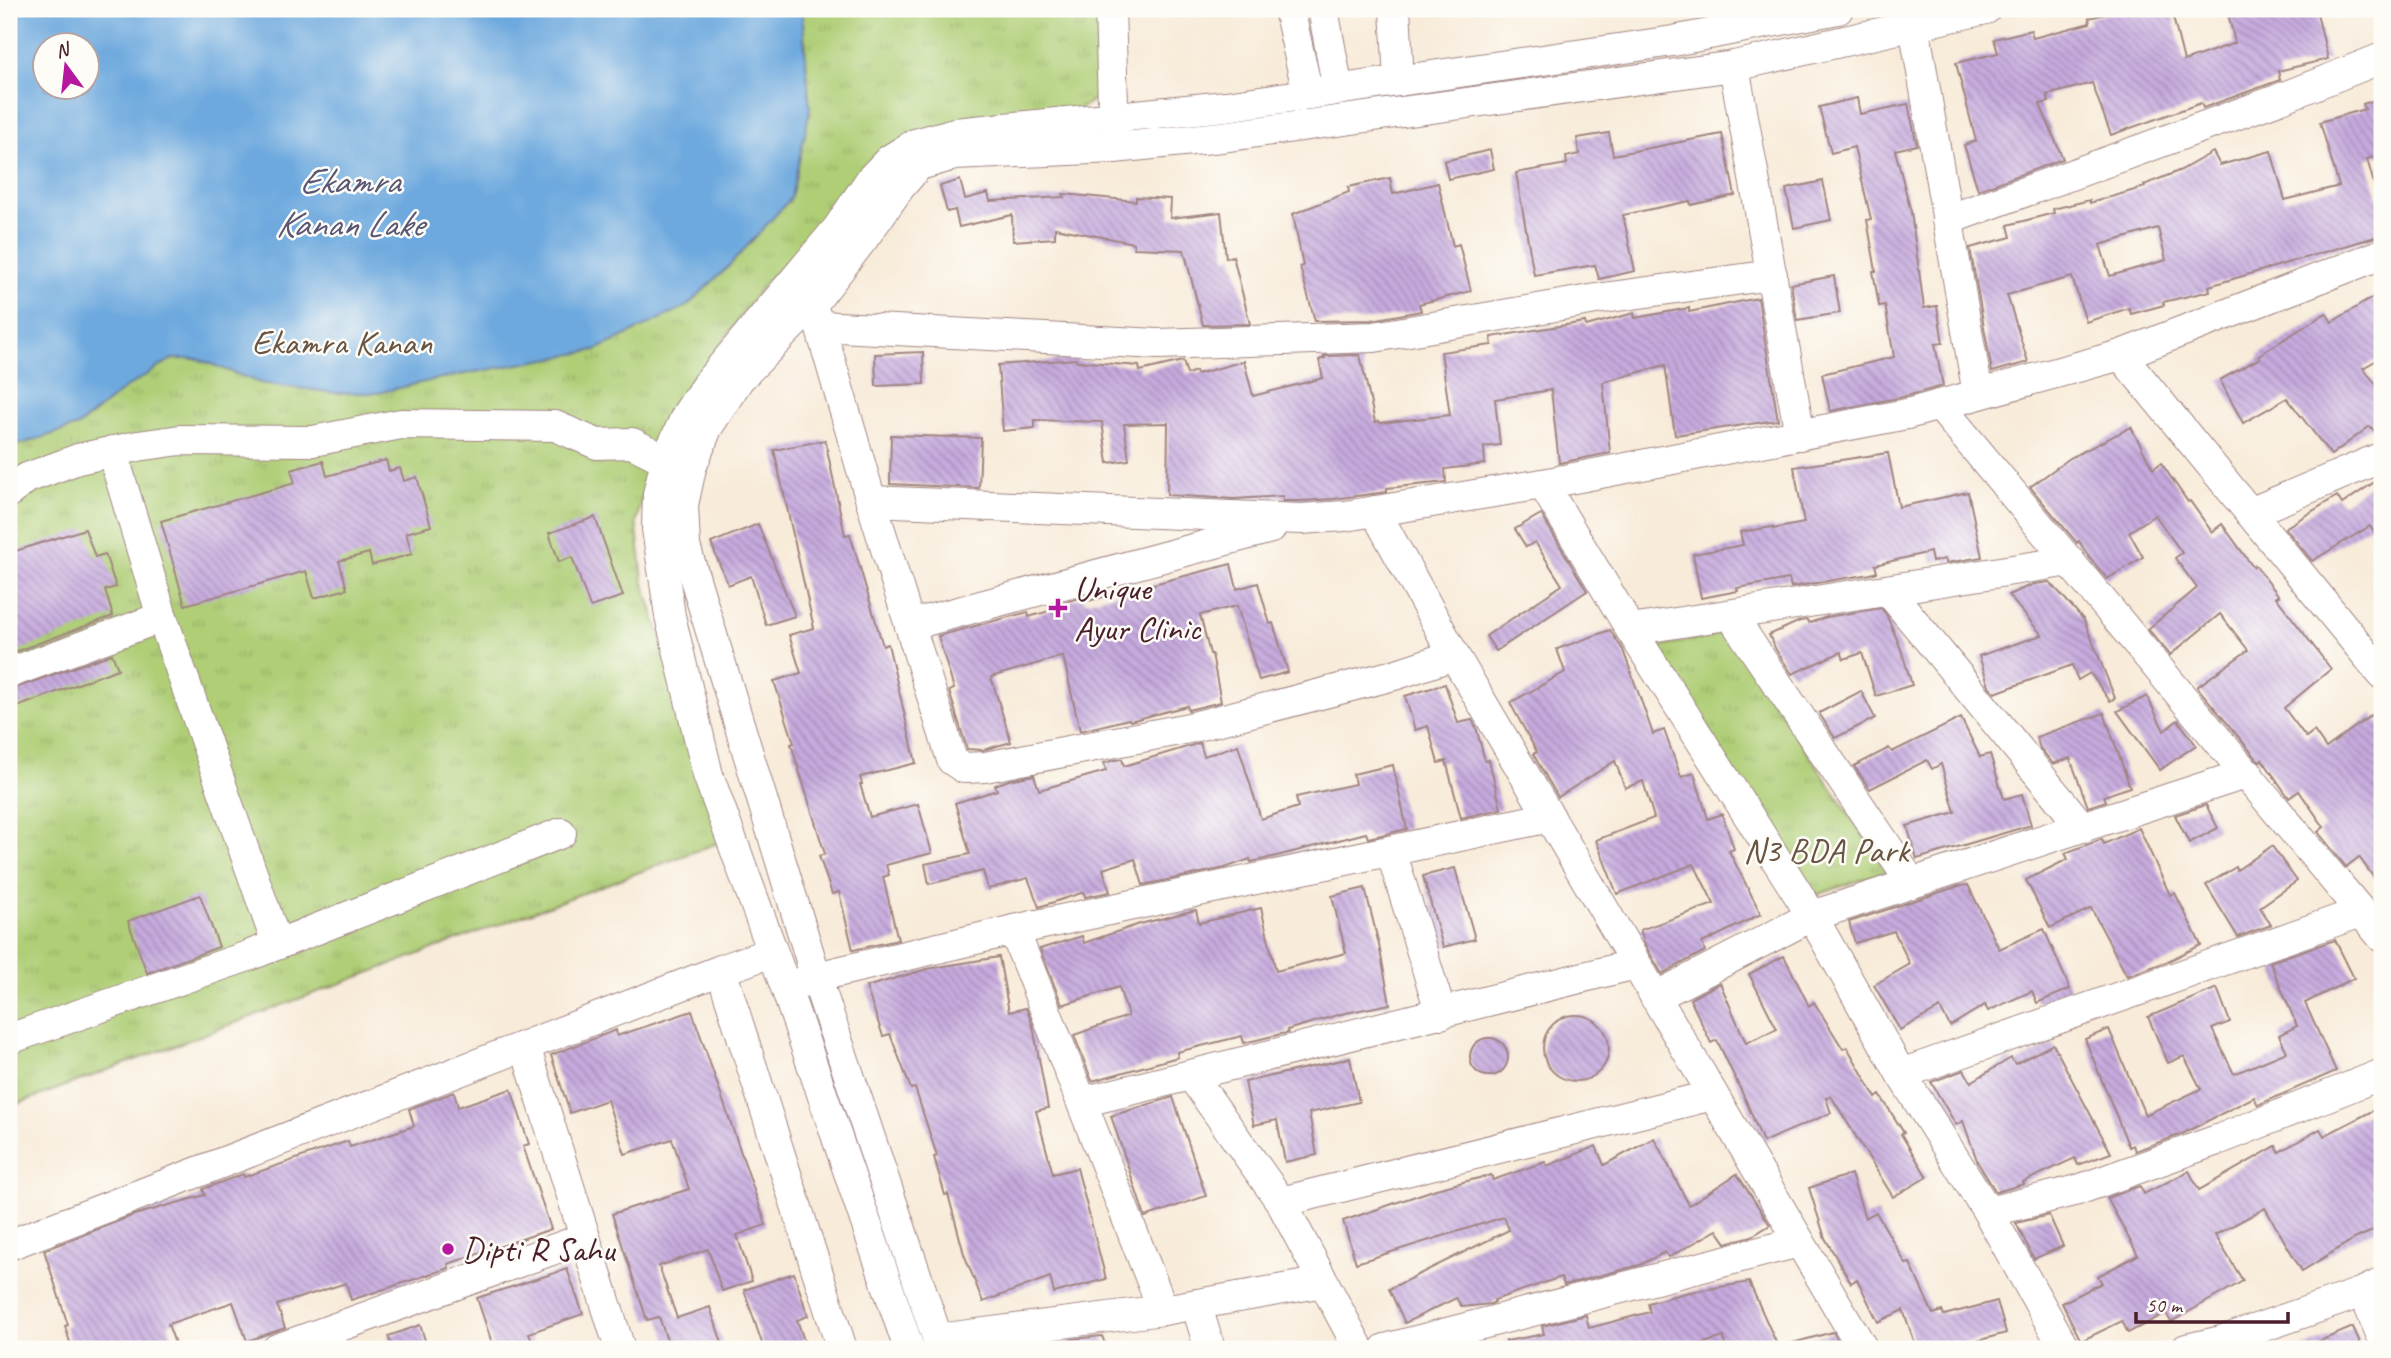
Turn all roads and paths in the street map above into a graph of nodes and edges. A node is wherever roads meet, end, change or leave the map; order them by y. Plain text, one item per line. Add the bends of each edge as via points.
1 (1110, 9) edge
2 (1289, 9) edge
3 (1323, 9) edge
4 (1395, 9) edge
5 (1838, 9) edge
6 (1986, 9) edge
7 (1762, 16) edge
8 (1928, 18) edge
9 (2382, 58) edge
10 (1734, 66) junction
11 (1399, 81) junction
12 (1323, 92) junction
13 (1114, 116) junction
14 (1114, 148) junction
15 (1947, 220) junction
16 (2382, 254) edge
17 (1772, 275) junction
18 (815, 316) junction
19 (2121, 355) junction
20 (1978, 394) junction
21 (1939, 405) junction
22 (1800, 435) junction
23 (112, 451) junction
24 (2382, 457) edge
25 (666, 460) junction
26 (1543, 484) junction
27 (9, 492) edge
28 (871, 501) junction
29 (1375, 511) junction
30 (2250, 513) junction
31 (1301, 520) junction
32 (2070, 561) junction
33 (1888, 590) junction
34 (1731, 615) junction
35 (163, 617) junction
36 (910, 625) junction
37 (1631, 630) junction
38 (1454, 655) junction
39 (9, 673) edge
40 (2382, 674) edge
41 (2248, 773) junction
42 (1550, 817) junction
43 (2082, 827) junction
44 (561, 834) dead end
45 (1391, 850) junction
46 (1911, 882) junction
47 (2361, 912) junction
48 (1812, 916) junction
49 (1014, 930) junction
50 (2382, 936) edge
51 (278, 944) junction
52 (772, 952) junction
53 (1636, 964) junction
54 (721, 970) junction
55 (816, 977) junction
56 (786, 988) junction
57 (1656, 997) junction
58 (1441, 1014) junction
59 (9, 1039) edge
60 (525, 1046) junction
61 (1901, 1074) junction
62 (2382, 1074) edge
63 (1191, 1075) junction
64 (1713, 1095) junction
65 (1082, 1102) junction
66 (1282, 1202) junction
67 (1988, 1212) junction
68 (585, 1238) junction
69 (1799, 1241) junction
70 (9, 1245) edge
71 (1324, 1282) junction
72 (2373, 1287) edge
73 (1196, 1304) junction
74 (1163, 1310) junction
75 (2382, 1336) edge
76 (328, 1340) edge
77 (940, 1344) edge
78 (2223, 1345) edge
79 (277, 1349) edge
80 (620, 1349) edge
81 (842, 1349) edge
82 (909, 1349) edge
83 (1210, 1349) edge
84 (1359, 1349) edge
85 (1385, 1349) edge
86 (1863, 1349) edge
87 (2065, 1349) edge
88 (2186, 1349) edge

1 - 13 street
2 - 12 street
3 - 12 street
4 - 11 street
5 - 7 street
6 - 8 street
7 - 11 street via 1673,41
8 - 10 street
8 - 15 street
9 - 15 street
10 - 14 street
10 - 17 street
11 - 12 street
12 - 13 street
13 - 14 street
13 - 25 street via 955,132 915,144 889,160 707,384
14 - 18 street via 954,155 919,165 863,239
15 - 20 street
16 - 19 street
17 - 18 street via 1374,337 1158,344
17 - 22 street
18 - 28 street
18 - 55 street via 739,379 708,428 691,468 683,505 685,546
19 - 20 street
19 - 30 street
20 - 21 street
21 - 22 street
21 - 32 street
22 - 26 street
23 - 25 street via 180,440 313,442 401,424 555,426 597,444 632,443
23 - 27 street via 27,478
23 - 35 street
24 - 30 street
25 - 52 street via 658,494 657,529 670,616 708,775
26 - 29 street
26 - 37 street
28 - 31 street
28 - 36 street
29 - 31 street
29 - 38 street
30 - 40 street
31 - 36 street
32 - 33 street
32 - 41 street
33 - 34 street
33 - 43 street
34 - 37 street
34 - 46 street
35 - 39 street
35 - 51 street
36 - 38 street via 952,760 964,768 1189,728
37 - 48 street
38 - 42 street
41 - 43 street
41 - 47 street
42 - 45 street
42 - 53 street
43 - 46 street
44 - 51 street
45 - 49 street
45 - 58 street
46 - 48 street
47 - 50 street
47 - 61 street
48 - 57 street
48 - 61 street
49 - 55 street
49 - 65 street
51 - 59 street
52 - 54 street
52 - 56 street
53 - 57 street
53 - 58 street
54 - 60 street
54 - 81 street
55 - 56 street
55 - 77 street
56 - 82 street
57 - 64 street
58 - 63 street
60 - 68 street
60 - 70 street
61 - 67 street
62 - 67 street via 2091,1185
63 - 65 street
63 - 66 street
64 - 66 street
64 - 69 street
65 - 74 street
66 - 71 street
67 - 87 street
68 - 76 street
68 - 80 street
69 - 85 street
69 - 86 street
71 - 73 street
71 - 84 street
72 - 75 street
72 - 78 street
73 - 74 street
73 - 83 street
74 - 77 street
76 - 79 street
78 - 88 street

